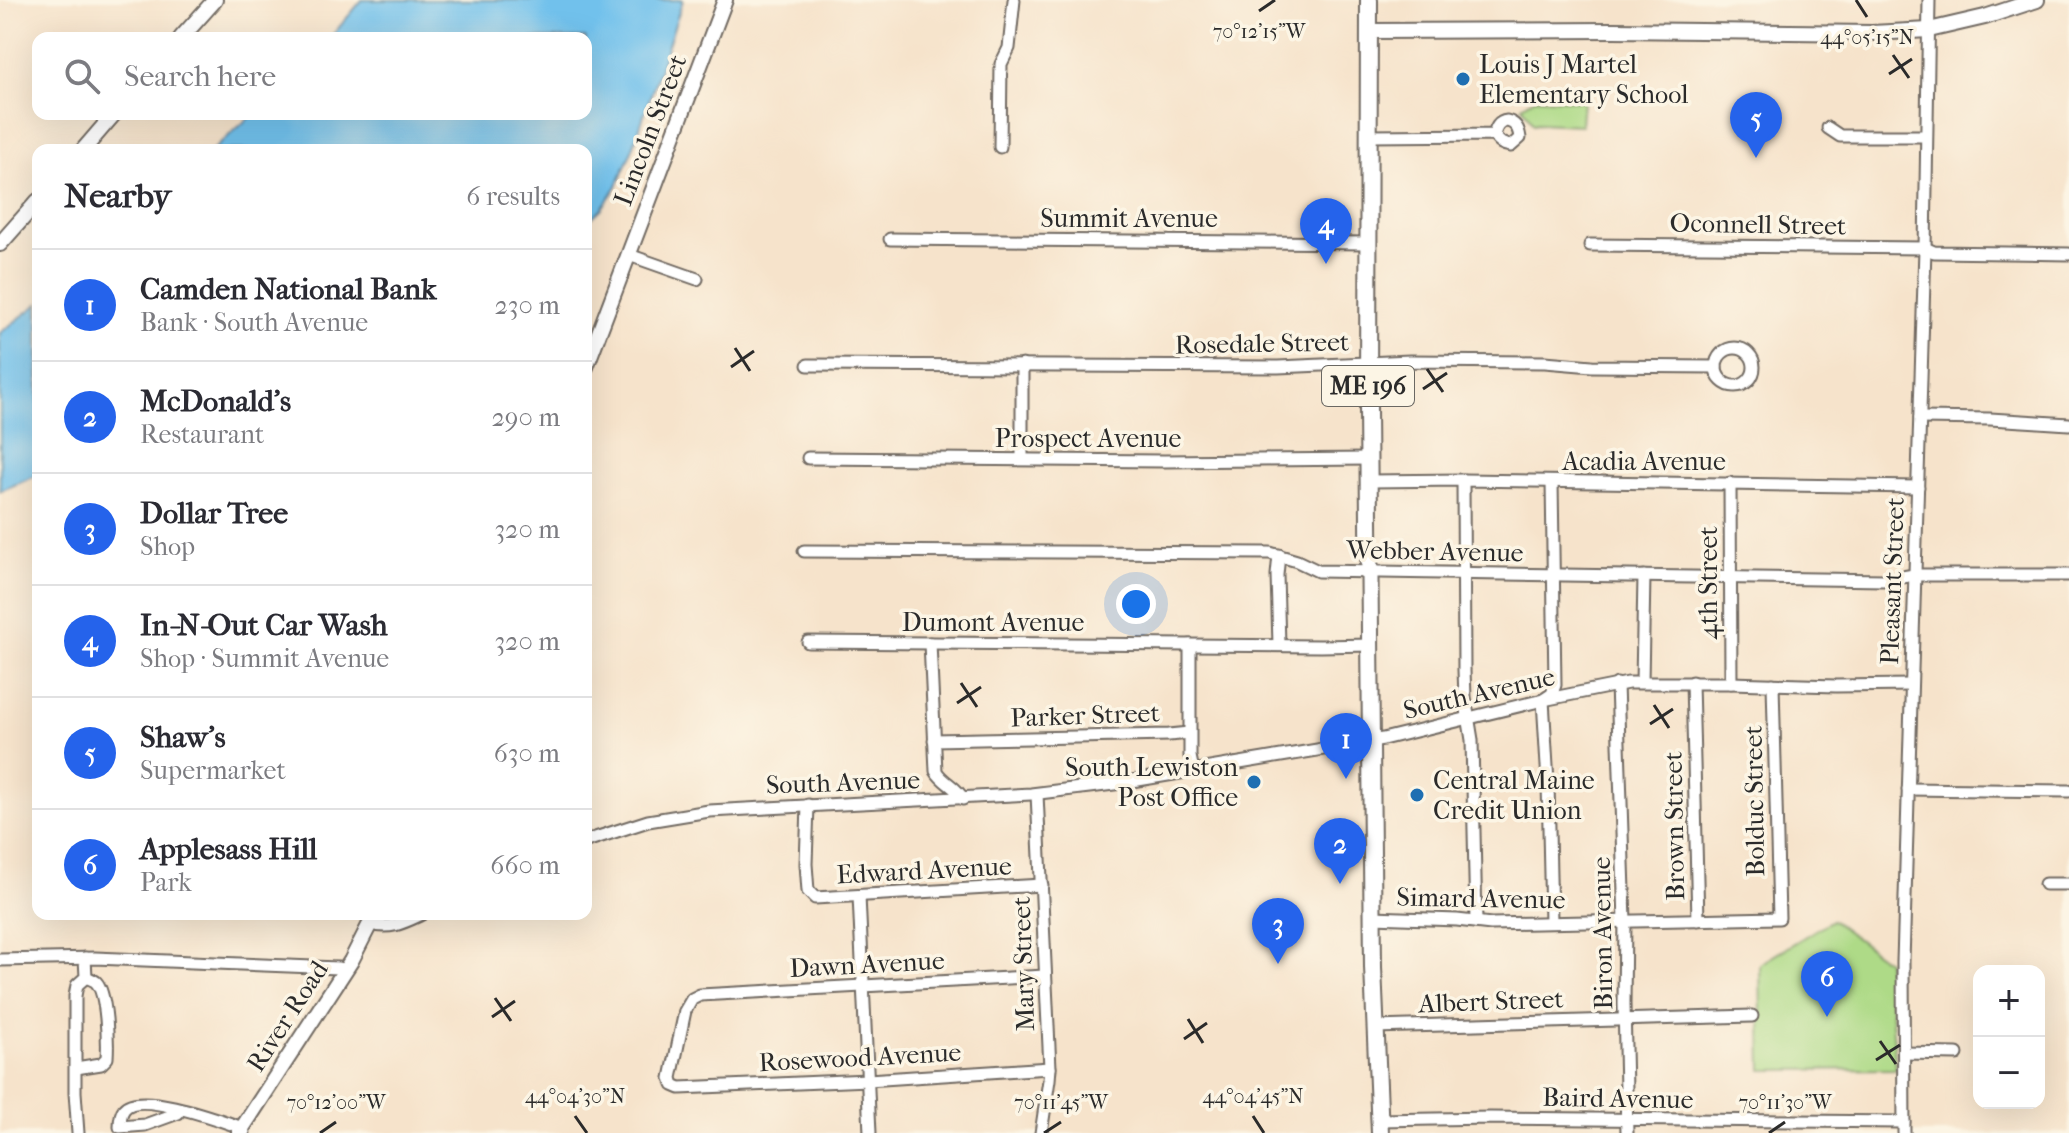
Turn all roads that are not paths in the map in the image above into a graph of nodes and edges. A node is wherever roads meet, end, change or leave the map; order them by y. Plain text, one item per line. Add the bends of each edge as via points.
1 (215, 0) edge
2 (725, 0) edge
3 (1014, 0) edge
4 (1369, 0) edge
5 (1929, 0) edge
6 (2037, 0) edge
7 (1929, 30) junction
8 (1369, 31) junction
9 (186, 32) edge
10 (109, 120) edge
11 (1828, 128) dead end
12 (1494, 135) dead end
13 (1368, 136) junction
14 (1926, 136) junction
15 (88, 144) edge
16 (1000, 147) dead end
17 (32, 208) edge
18 (890, 239) dead end
19 (1368, 243) junction
20 (0, 244) edge
21 (1590, 245) dead end
22 (1925, 248) junction
23 (2069, 254) edge
24 (629, 255) junction
25 (697, 279) dead end
26 (592, 351) edge
27 (1368, 364) junction
28 (808, 365) dead end
29 (1022, 365) junction
30 (1716, 367) dead end
31 (1920, 418) junction
32 (2069, 424) edge
33 (808, 458) dead end
34 (1022, 459) junction
35 (1369, 459) junction
36 (1463, 480) junction
37 (1369, 481) junction
38 (1552, 482) junction
39 (1730, 483) junction
40 (1918, 487) junction
41 (804, 551) dead end
42 (1279, 555) junction
43 (1370, 573) junction
44 (1464, 574) junction
45 (1553, 575) junction
46 (1914, 575) junction
47 (2069, 575) edge
48 (1644, 576) junction
49 (1730, 577) junction
50 (808, 642) dead end
51 (930, 643) junction
52 (1190, 645) junction
53 (1279, 645) junction
54 (1371, 645) junction
55 (1642, 682) junction
56 (1692, 682) junction
57 (1731, 683) junction
58 (1617, 684) junction
59 (1773, 684) junction
60 (1911, 685) junction
61 (1543, 700) junction
62 (1469, 718) junction
63 (1189, 733) junction
64 (934, 740) junction
65 (1373, 740) junction
66 (1193, 771) junction
67 (1908, 789) junction
68 (2069, 791) edge
69 (1037, 794) junction
70 (963, 799) junction
71 (808, 805) junction
72 (592, 839) edge
73 (2045, 884) dead end
74 (2069, 884) edge
75 (1042, 885) junction
76 (859, 896) junction
77 (1373, 917) junction
78 (1779, 918) joint
79 (372, 920) edge
80 (374, 920) edge
81 (408, 920) edge
82 (1698, 920) junction
83 (1625, 921) junction
84 (1476, 922) junction
85 (1551, 922) junction
86 (85, 958) junction
87 (0, 960) edge
88 (345, 970) junction
89 (1045, 976) junction
90 (86, 977) junction
91 (862, 986) junction
92 (1752, 1016) dead end
93 (1624, 1020) junction
94 (1375, 1027) junction
95 (1904, 1053) junction
96 (1957, 1054) dead end
97 (76, 1068) junction
98 (1050, 1068) junction
99 (868, 1080) junction
100 (673, 1085) joint
101 (178, 1113) dead end
102 (1626, 1120) junction
103 (1380, 1126) edge
104 (1904, 1128) edge
105 (242, 1131) edge
106 (78, 1133) edge
107 (870, 1133) edge
108 (1041, 1133) edge
109 (1627, 1133) edge

1 - 9 main road
2 - 24 main road, Lincoln Street
3 - 16 street via 1009,48 1001,64
4 - 8 highway, ME 196
5 - 7 street, Pleasant Street
6 - 7 main road
7 - 8 main road
7 - 14 street, Pleasant Street
8 - 13 highway, ME 196
10 - 15 main road
11 - 14 street via 1840,136
12 - 13 street
13 - 19 highway, ME 196
14 - 22 street, Pleasant Street
17 - 20 main road
18 - 19 street, Summit Avenue
19 - 27 highway, ME 196
21 - 22 street, Oconnell Street
22 - 23 street, Oconnell Street
22 - 31 street, Pleasant Street
24 - 25 street
24 - 26 main road, Lincoln Street
27 - 29 street, Rosedale Street
27 - 30 street, Rosedale Street
27 - 35 highway, ME 196
28 - 29 street, Rosedale Street
29 - 34 street
31 - 32 street
31 - 40 street, Pleasant Street
33 - 34 street, Prospect Avenue
34 - 35 street, Prospect Avenue
35 - 37 highway, ME 196
36 - 37 street, Acadia Avenue
36 - 38 street, Acadia Avenue
36 - 44 street
37 - 43 highway, ME 196
38 - 39 street, Acadia Avenue
38 - 45 street
39 - 40 street, Acadia Avenue
39 - 49 street, 4th Street
40 - 46 street, Pleasant Street
41 - 42 street, Webber Avenue
42 - 43 street, Webber Avenue via 1318,571
42 - 53 street
43 - 44 street, Webber Avenue
43 - 54 highway, ME 196
44 - 45 street, Webber Avenue
44 - 62 street
45 - 48 street, Webber Avenue
45 - 61 street via 1555,685
46 - 47 street, Webber Avenue
46 - 49 street, Webber Avenue via 1885,580
46 - 60 street, Pleasant Street
48 - 49 street, Webber Avenue
48 - 55 street
49 - 57 street, 4th Street
50 - 51 street, Dumont Avenue
51 - 52 street, Dumont Avenue
51 - 64 street
52 - 53 street, Dumont Avenue
52 - 63 street
53 - 54 street, Dumont Avenue
54 - 65 highway, ME 196
55 - 56 street, South Avenue
55 - 58 street, South Avenue
56 - 57 street, South Avenue
56 - 82 street, Brown Street
57 - 59 street, South Avenue
58 - 61 street, South Avenue
58 - 83 street, Biron Avenue
59 - 60 street, South Avenue
59 - 78 street, Bolduc Street
60 - 67 street, Pleasant Street
61 - 62 street, South Avenue
61 - 85 street
62 - 65 street, South Avenue
62 - 84 street
63 - 64 street, Parker Street
63 - 66 street
64 - 70 street via 936,771
65 - 66 street, South Avenue
65 - 77 highway, ME 196
66 - 69 street, South Avenue
67 - 68 street
67 - 95 street, Pleasant Street
69 - 70 street, South Avenue
69 - 75 street, Mary Street
70 - 71 street, South Avenue
71 - 72 street, South Avenue via 687,814
71 - 76 street, Edward Avenue via 809,894
73 - 74 street
75 - 76 street, Edward Avenue
75 - 89 street, Mary Street
76 - 91 street
77 - 84 street, Simard Avenue
77 - 94 highway, ME 196
78 - 82 street, Simard Avenue
79 - 88 main road, River Road
80 - 81 street via 378,926
82 - 83 street, Simard Avenue
83 - 85 street, Simard Avenue
83 - 93 street, Biron Avenue
84 - 85 street, Simard Avenue
86 - 87 street
86 - 88 street
86 - 90 street
88 - 105 main road, River Road
89 - 91 street, Dawn Avenue
89 - 98 street, Mary Street
90 - 97 street via 75,996
90 - 97 street via 101,991 107,1058
91 - 99 street
91 - 100 street, Dawn Avenue via 692,999 685,1011
92 - 93 street, Albert Street
93 - 94 street, Albert Street
93 - 102 street, Biron Avenue
94 - 103 highway, ME 196
95 - 96 street
95 - 104 street, Pleasant Street
97 - 106 street
98 - 99 street, Rosewood Avenue
98 - 108 street, Mary Street
99 - 100 street, Rosewood Avenue
99 - 107 street
101 - 105 street via 120,1127 124,1109 141,1102 207,1116
102 - 103 street, Baird Avenue via 1490,1118
102 - 104 street, Baird Avenue
102 - 109 street, Biron Avenue

